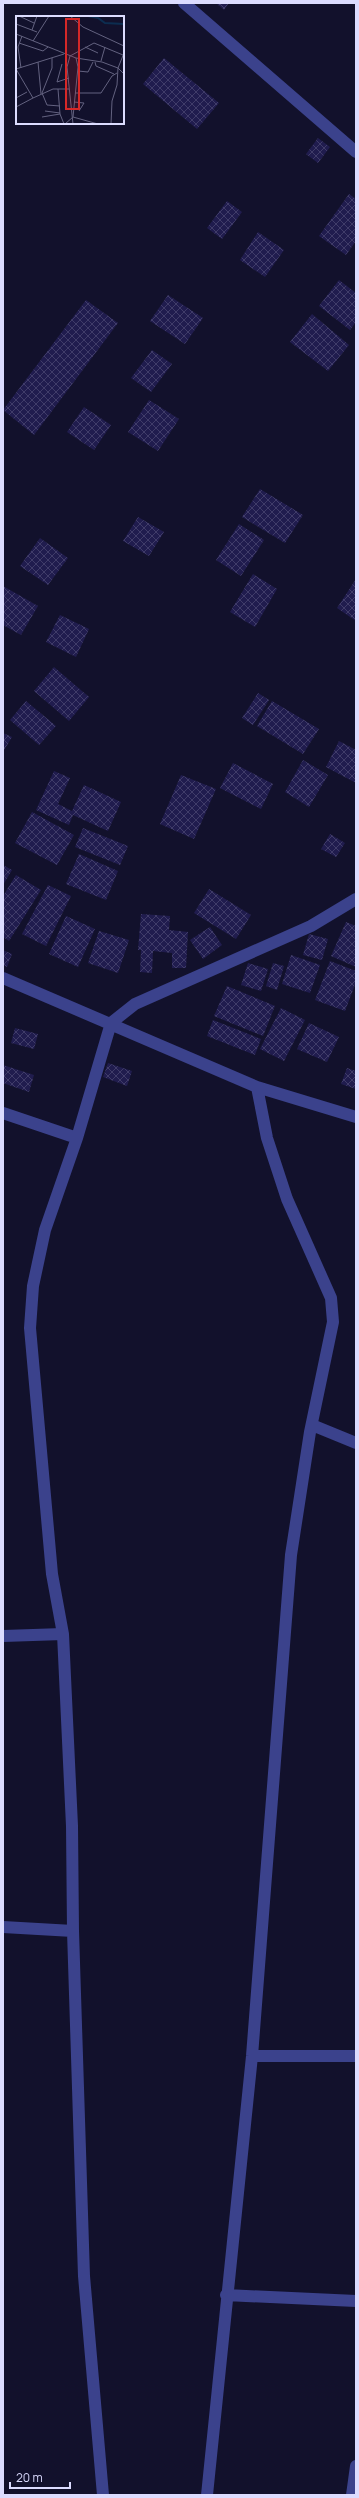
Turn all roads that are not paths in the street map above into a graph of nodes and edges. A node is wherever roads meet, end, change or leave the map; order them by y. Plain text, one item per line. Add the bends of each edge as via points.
1 (184, 3) edge
2 (356, 152) edge
3 (356, 899) edge
4 (3, 978) edge
5 (111, 1023) junction
6 (257, 1087) junction
7 (3, 1113) edge
8 (356, 1117) edge
9 (77, 1138) junction
10 (312, 1425) junction
11 (356, 1443) edge
12 (63, 1634) junction
13 (3, 1636) edge
14 (3, 1927) edge
15 (73, 1931) junction
16 (252, 2056) junction
17 (356, 2056) edge
18 (226, 2295) junction
19 (356, 2301) edge
20 (356, 2466) edge
21 (103, 2495) edge
22 (207, 2495) edge
23 (352, 2495) edge

1 - 2 street
3 - 5 street via 311,926 135,1004
4 - 5 street
5 - 6 street
5 - 9 street
6 - 8 street
6 - 10 street via 267,1138 287,1199 331,1298 334,1322
7 - 9 street
9 - 12 street via 45,1230 33,1286 30,1328 52,1574
10 - 11 street
10 - 16 street via 291,1555
12 - 13 street
12 - 15 street via 72,1826
14 - 15 street
15 - 21 street via 84,2276
16 - 17 street
16 - 18 street
18 - 19 street
18 - 22 street
20 - 23 street

